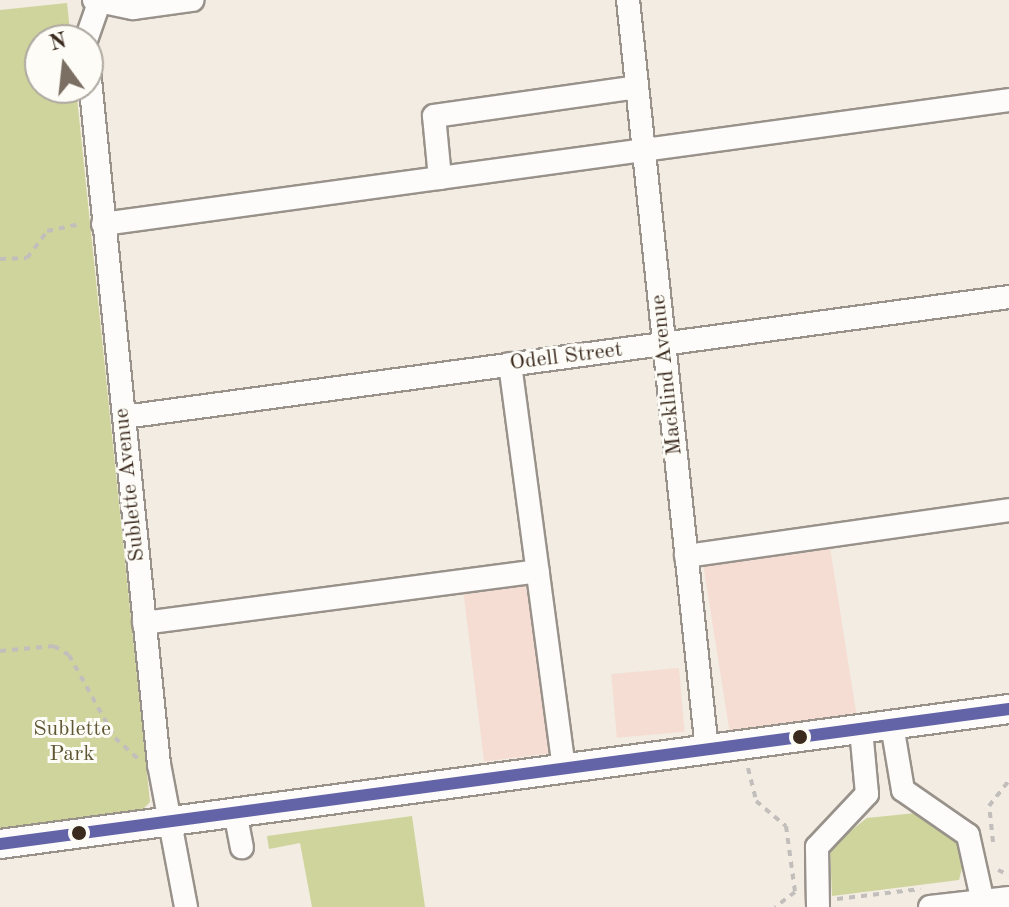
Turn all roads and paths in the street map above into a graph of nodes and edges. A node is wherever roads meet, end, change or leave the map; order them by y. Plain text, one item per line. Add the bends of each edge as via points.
1 (192, 0) edge
2 (628, 0) edge
3 (98, 1) edge
4 (91, 24) edge
5 (637, 87) junction
6 (1009, 100) edge
7 (89, 104) edge
8 (644, 150) junction
9 (440, 178) junction
10 (92, 224) junction
11 (0, 259) edge
12 (1009, 297) edge
13 (664, 344) junction
14 (510, 364) junction
15 (124, 417) junction
16 (1009, 510) edge
17 (686, 556) junction
18 (538, 571) junction
19 (144, 623) junction
20 (0, 651) edge
21 (1009, 709) edge
22 (892, 725) junction
23 (861, 729) junction
24 (707, 750) junction
25 (138, 759) dead end
26 (748, 768) dead end
27 (564, 769) junction
28 (1009, 780) edge
29 (235, 812) junction
30 (167, 821) junction
31 (0, 844) edge
32 (242, 847) dead end
33 (993, 850) dead end
34 (995, 865) dead end
35 (1009, 875) edge
36 (929, 897) edge
37 (1009, 898) edge
38 (826, 903) edge
39 (983, 904) edge
40 (186, 907) edge
41 (775, 907) edge

1 - 3 street via 133,8
2 - 5 street, Macklind Avenue
3 - 4 street
5 - 8 street, Macklind Avenue
5 - 9 street via 434,116
6 - 8 street
7 - 10 street, Sublette Avenue
8 - 9 street
8 - 13 street, Macklind Avenue
9 - 10 street
10 - 11 path via 47,231 27,258
10 - 15 street, Sublette Avenue
12 - 13 street, Odell Street
13 - 14 street, Odell Street
13 - 17 street, Macklind Avenue
14 - 15 street, Odell Street
14 - 18 street
15 - 19 street, Sublette Avenue
16 - 17 street
17 - 24 street, Macklind Avenue
18 - 19 street
18 - 27 street
19 - 30 street, Sublette Avenue
20 - 25 path via 54,646 69,655 115,738
21 - 22 main road
22 - 23 main road
22 - 39 street via 903,790 968,835
23 - 24 main road
23 - 38 street via 867,794 817,847
24 - 27 main road
26 - 41 path via 756,801 784,820 788,833 795,892
27 - 29 main road
28 - 33 path via 989,806
29 - 30 main road
29 - 32 street
30 - 31 main road
30 - 40 street, Sublette Avenue
34 - 35 path
36 - 38 path
36 - 39 street
37 - 39 street

